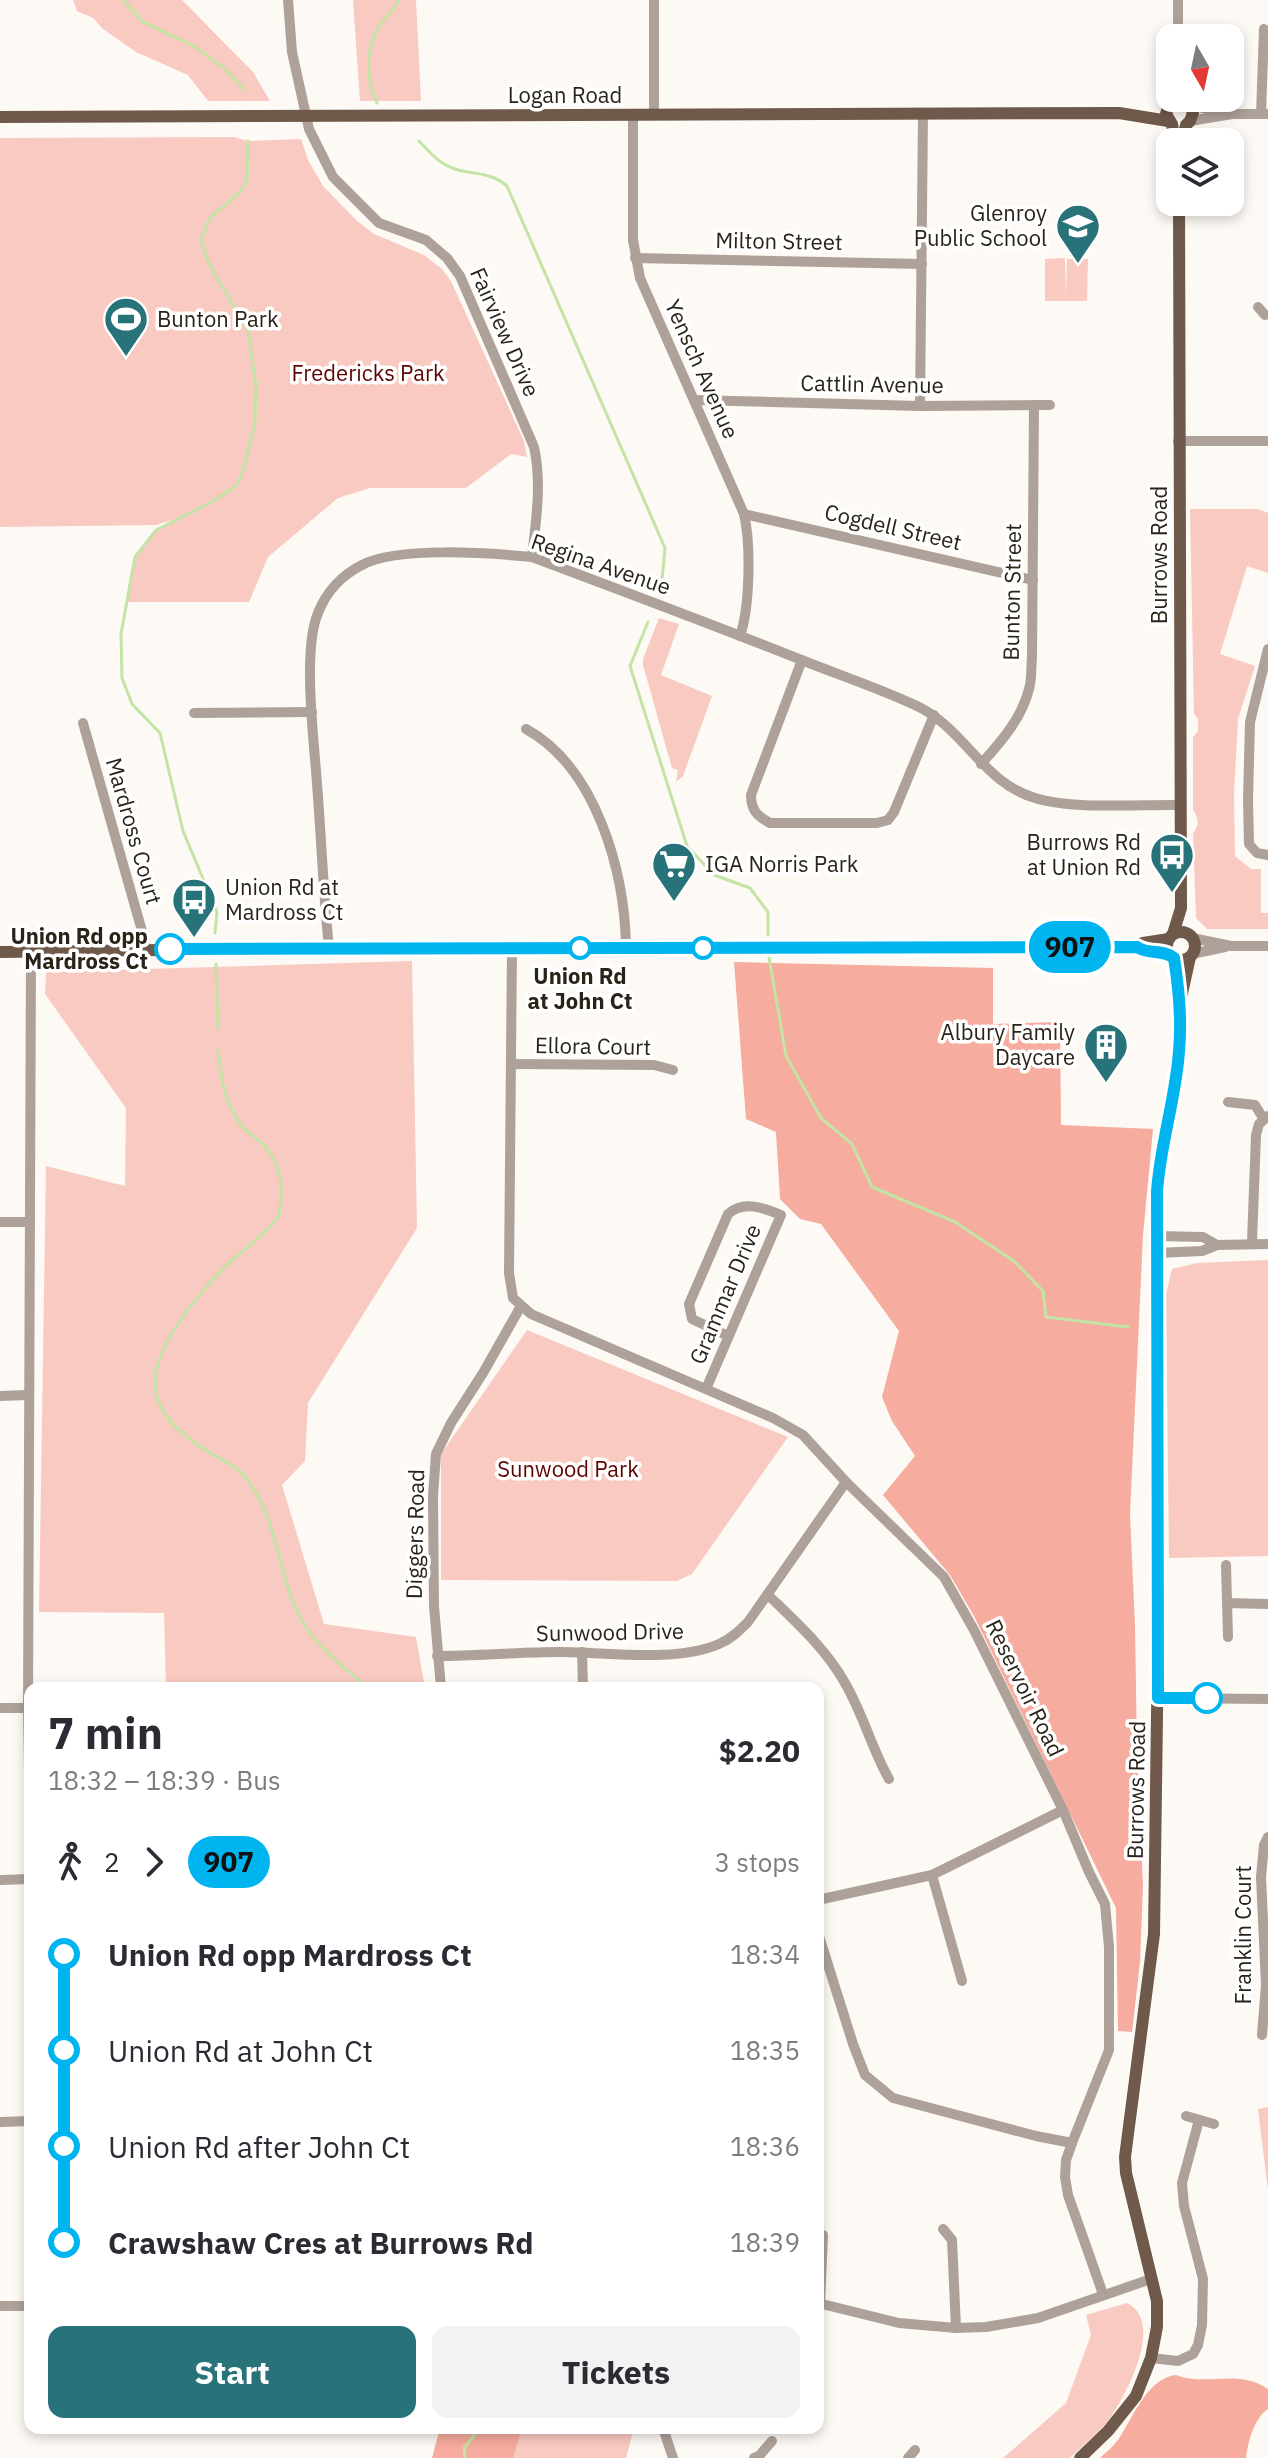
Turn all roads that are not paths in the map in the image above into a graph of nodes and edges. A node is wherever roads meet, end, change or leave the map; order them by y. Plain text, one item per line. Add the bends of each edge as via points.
1 (288, 0) edge
2 (654, 0) edge
3 (1178, 0) edge
4 (1178, 24) edge
5 (1265, 37) edge
6 (1156, 106) edge
7 (1167, 112) edge
8 (1192, 112) edge
9 (1224, 112) edge
10 (1129, 113) junction
11 (923, 114) junction
12 (1232, 114) junction
13 (1264, 114) edge
14 (306, 115) junction
15 (633, 115) junction
16 (654, 115) junction
17 (0, 117) edge
18 (1170, 122) junction
19 (1188, 123) junction
20 (1172, 128) edge
21 (1186, 128) edge
22 (1179, 216) edge
23 (635, 258) junction
24 (922, 264) junction
25 (694, 400) junction
26 (1034, 405) junction
27 (1050, 405) dead end
28 (920, 406) junction
29 (1178, 441) junction
30 (1268, 441) edge
31 (744, 514) junction
32 (532, 557) junction
33 (1033, 580) junction
34 (740, 636) junction
35 (1268, 649) edge
36 (802, 660) junction
37 (312, 712) junction
38 (194, 713) dead end
39 (934, 715) junction
40 (83, 723) dead end
41 (526, 729) dead end
42 (981, 764) junction
43 (1181, 805) junction
44 (1268, 855) edge
45 (1181, 908) junction
46 (1190, 936) junction
47 (1171, 937) junction
48 (1231, 946) junction
49 (1268, 946) edge
50 (1137, 947) junction
51 (329, 948) junction
52 (512, 948) junction
53 (626, 948) junction
54 (145, 950) junction
55 (31, 951) junction
56 (0, 952) edge
57 (1191, 955) junction
58 (1172, 956) junction
59 (1181, 998) junction
60 (511, 1064) junction
61 (673, 1070) dead end
62 (1228, 1102) dead end
63 (1266, 1117) edge
64 (0, 1222) edge
65 (30, 1222) junction
66 (1156, 1236) junction
67 (1252, 1242) junction
68 (1268, 1244) edge
69 (1217, 1245) junction
70 (1157, 1253) junction
71 (521, 1306) junction
72 (728, 1336) junction
73 (706, 1389) junction
74 (28, 1395) junction
75 (0, 1396) edge
76 (846, 1482) junction
77 (1226, 1565) dead end
78 (768, 1595) junction
79 (1227, 1603) junction
80 (1268, 1604) edge
81 (1228, 1637) dead end
82 (582, 1652) junction
83 (437, 1656) junction
84 (28, 1682) edge
85 (440, 1682) edge
86 (583, 1682) edge
87 (1158, 1698) junction
88 (1268, 1699) edge
89 (0, 1708) edge
90 (24, 1708) edge
91 (889, 1779) dead end
92 (1063, 1810) junction
93 (1268, 1837) edge
94 (932, 1875) junction
95 (24, 1879) edge
96 (0, 1880) edge
97 (824, 1899) edge
98 (824, 1952) edge
99 (962, 1981) dead end
100 (1262, 2035) dead end
101 (1186, 2116) dead end
102 (1199, 2120) junction
103 (24, 2121) edge
104 (0, 2122) edge
105 (1214, 2124) dead end
106 (1072, 2143) junction
107 (943, 2229) dead end
108 (1151, 2279) junction
109 (1103, 2294) junction
110 (824, 2304) edge
111 (0, 2306) edge
112 (24, 2306) edge
113 (956, 2328) junction
114 (1151, 2358) junction
115 (665, 2434) edge
116 (772, 2441) dead end
117 (673, 2458) edge
118 (754, 2458) edge
119 (1080, 2458) edge

1 - 14 street, Fairview Drive via 292,52
2 - 16 street
3 - 4 street
5 - 13 street
6 - 10 main road, Logan Road
7 - 18 main road
8 - 19 main road
9 - 12 street
10 - 11 main road, Logan Road
10 - 18 main road, Logan Road
11 - 16 main road, Logan Road
11 - 24 street
12 - 13 street
12 - 19 street
14 - 15 main road, Logan Road
14 - 17 main road, Logan Road
14 - 32 street, Fairview Drive via 323,159 351,197 379,223 426,240 460,276 534,447 538,504
15 - 16 main road, Logan Road
15 - 23 street, Yensch Avenue
18 - 19 main road via 1179,127
18 - 20 main road
19 - 21 main road
22 - 29 main road, Burrows Road
23 - 24 street, Milton Street
23 - 25 street, Yensch Avenue
24 - 28 street
25 - 28 street, Cattlin Avenue
25 - 31 street, Yensch Avenue
26 - 27 street, Cattlin Avenue
26 - 28 street, Cattlin Avenue
26 - 33 street, Bunton Street
29 - 30 street
29 - 43 main road, Burrows Road
31 - 33 street, Cogdell Street
31 - 34 street, Yensch Avenue via 746,619
32 - 34 street, Regina Avenue
32 - 37 street, Regina Avenue via 397,554 364,563 337,582 318,613 311,641
33 - 42 street, Bunton Street via 1029,688 1018,717
34 - 36 street, Regina Avenue
35 - 44 street via 1250,722 1248,811 1249,844
36 - 39 street, Regina Avenue
36 - 39 street via 751,795 751,808 770,823 888,820
37 - 38 street
37 - 51 street, Regina Avenue
39 - 42 street, Regina Avenue
40 - 54 street, Mardross Court
41 - 53 street via 565,761 597,814 620,881
42 - 43 street, Regina Avenue via 1004,784 1046,801
43 - 45 main road, Burrows Road
45 - 46 main road, Burrows Road
45 - 47 main road, Burrows Road
46 - 47 main road via 1180,932
46 - 48 street
46 - 57 main road via 1195,946
47 - 50 main road
47 - 58 main road via 1167,948
48 - 49 street
48 - 57 street
50 - 53 main road
50 - 58 main road
51 - 52 main road
51 - 54 main road
52 - 53 main road
52 - 60 street
54 - 55 main road
55 - 56 main road
55 - 65 street
57 - 58 main road via 1182,960
57 - 59 main road, Burrows Road
58 - 59 main road, Burrows Road
59 - 66 main road, Burrows Road via 1179,1052 1159,1167
60 - 61 street, Ellora Court via 654,1065
60 - 71 street via 509,1273 513,1298
62 - 63 street via 1255,1105
63 - 67 street via 1256,1135
64 - 65 street
65 - 74 street
66 - 69 street via 1203,1237
66 - 70 main road, Burrows Road
67 - 68 street
67 - 69 street
69 - 70 street
70 - 87 main road, Burrows Road
71 - 73 street, Reservoir Road
71 - 83 street, Diggers Road via 436,1454
72 - 72 street, Grammar Drive via 692,1319 689,1304 728,1214 734,1208 760,1206 781,1215
72 - 73 street, Grammar Drive
73 - 76 street, Reservoir Road via 803,1435
74 - 75 street
74 - 84 street
76 - 78 street, Sunwood Drive
76 - 92 street, Reservoir Road via 944,1577
77 - 79 street
78 - 82 street, Sunwood Drive via 734,1636 718,1645 674,1653
78 - 91 street via 815,1641 845,1683
79 - 80 street
79 - 81 street
82 - 83 street, Sunwood Drive
82 - 86 street
83 - 85 street, Diggers Road
87 - 88 street
87 - 108 main road, Burrows Road via 1154,1934 1125,2157
89 - 90 street
92 - 94 street
92 - 106 street, Reservoir Road via 1105,1904 1109,1947 1109,2050
93 - 100 street, Franklin Court via 1261,1877 1266,1985
94 - 97 street
94 - 99 street
95 - 96 street
98 - 106 street via 865,2075 893,2098
101 - 102 street
102 - 105 street
102 - 114 street via 1182,2183 1203,2279 1198,2345 1178,2361
103 - 104 street
106 - 109 street, Reservoir Road via 1066,2160 1068,2195
107 - 113 street via 952,2240
108 - 109 street
108 - 114 main road, Burrows Road via 1157,2301
109 - 113 street via 1038,2318
110 - 113 street via 899,2323
111 - 112 street
114 - 119 main road, Burrows Road via 1136,2396
115 - 117 street
116 - 118 street

